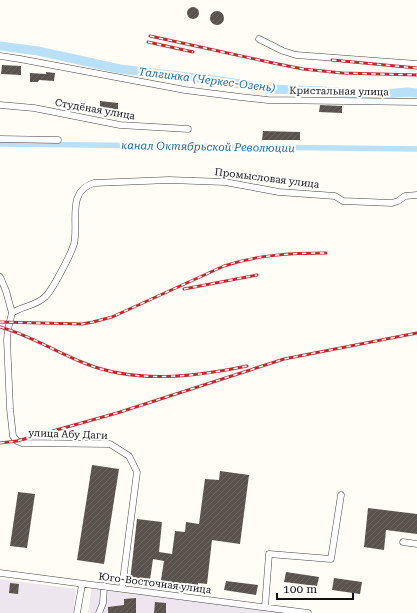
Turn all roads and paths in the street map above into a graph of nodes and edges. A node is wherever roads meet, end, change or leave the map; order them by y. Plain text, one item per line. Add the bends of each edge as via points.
1 (259, 39) dead end
2 (0, 56) edge
3 (417, 64) edge
4 (417, 102) edge
5 (0, 105) edge
6 (188, 129) dead end
7 (0, 139) edge
8 (58, 140) dead end
9 (417, 196) edge
10 (0, 277) edge
11 (12, 313) junction
12 (0, 339) edge
13 (7, 340) junction
14 (341, 495) dead end
15 (403, 542) dead end
16 (417, 544) edge
17 (0, 573) edge
18 (82, 585) junction
19 (104, 586) junction
20 (122, 588) junction
21 (265, 607) junction
22 (77, 613) edge
23 (99, 613) edge
24 (308, 613) edge

1 - 3 street via 296,55
2 - 4 street, Кристальная улица via 185,90 240,97 268,100
5 - 6 street, Студёная улица via 34,108 120,125
7 - 8 street
9 - 11 street, Промысловая улица via 405,196 392,203 343,201 335,196 279,192 225,182 111,181 87,185 81,189 76,204 74,244 52,288 44,298
10 - 11 street
11 - 13 street, улица Абу Даги
12 - 13 street
13 - 20 street, улица Абу Даги via 10,409 13,436 17,441 110,444 128,456 137,472
14 - 21 street via 331,559 269,554
15 - 16 street
17 - 18 street, Юго-Восточная улица
18 - 19 street, Юго-Восточная улица
18 - 22 street
19 - 20 street, Юго-Восточная улица
19 - 23 street via 103,603
20 - 21 street, Юго-Восточная улица
21 - 24 street, Юго-Восточная улица

